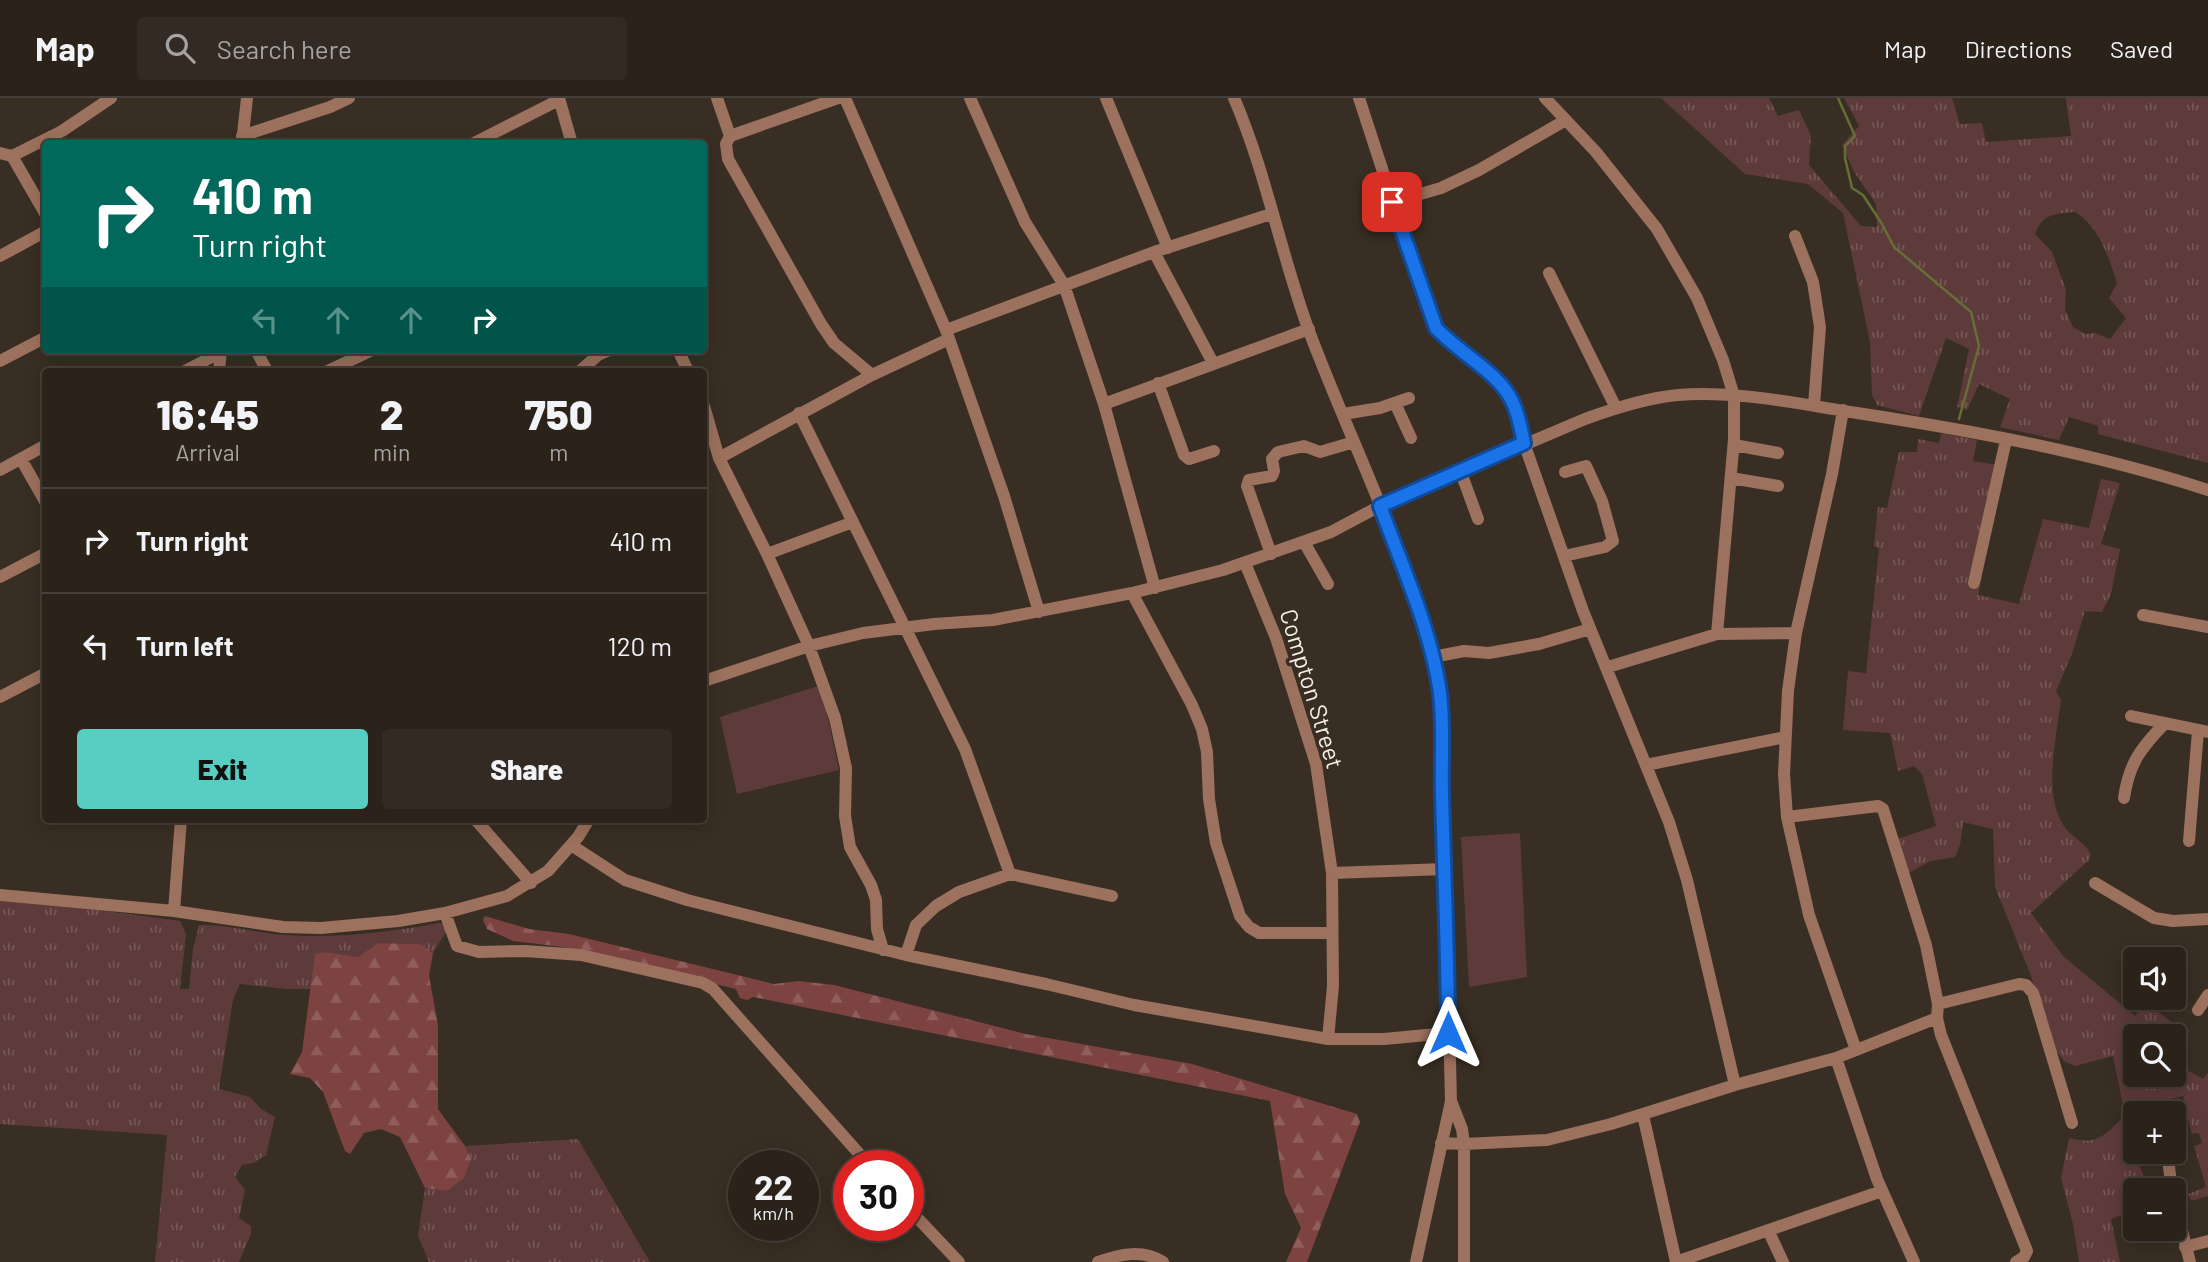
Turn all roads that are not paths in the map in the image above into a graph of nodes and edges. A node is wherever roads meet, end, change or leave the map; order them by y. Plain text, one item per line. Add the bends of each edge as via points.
1 (111, 98) edge
2 (247, 98) edge
3 (349, 98) edge
4 (718, 98) edge
5 (838, 98) edge
6 (845, 98) edge
7 (1106, 98) edge
8 (1234, 98) edge
9 (1359, 98) edge
10 (1545, 98) edge
11 (559, 99) edge
12 (974, 100) edge
13 (1566, 120) junction
14 (730, 136) junction
15 (242, 140) edge
16 (480, 140) edge
17 (571, 140) edge
18 (6, 155) edge
19 (1392, 202) junction
20 (42, 209) edge
21 (1271, 214) junction
22 (42, 233) edge
23 (1795, 236) dead end
24 (1168, 248) junction
25 (1154, 252) junction
26 (0, 256) edge
27 (1549, 273) dead end
28 (1064, 285) junction
29 (1309, 329) junction
30 (948, 334) junction
31 (42, 339) edge
32 (216, 354) edge
33 (364, 354) edge
34 (600, 354) edge
35 (0, 361) edge
36 (1213, 363) junction
37 (190, 368) edge
38 (334, 368) edge
39 (583, 368) edge
40 (872, 375) junction
41 (1158, 383) junction
42 (1734, 396) junction
43 (1409, 398) dead end
44 (1395, 403) junction
45 (1104, 404) junction
46 (1814, 405) junction
47 (1616, 408) junction
48 (1843, 410) junction
49 (800, 413) junction
50 (1343, 414) junction
51 (707, 418) edge
52 (1411, 438) dead end
53 (2006, 440) junction
54 (1354, 442) junction
55 (1524, 443) junction
56 (1734, 445) junction
57 (42, 447) edge
58 (1214, 451) dead end
59 (1778, 453) dead end
60 (719, 458) junction
61 (21, 459) junction
62 (0, 470) edge
63 (1460, 470) junction
64 (1565, 472) dead end
65 (1731, 478) junction
66 (1778, 486) dead end
67 (2208, 490) edge
68 (42, 496) edge
69 (1380, 506) junction
70 (1478, 519) dead end
71 (853, 522) junction
72 (1304, 542) junction
73 (767, 554) junction
74 (1271, 554) junction
75 (42, 555) edge
76 (1564, 556) junction
77 (1245, 563) junction
78 (0, 577) edge
79 (1974, 583) dead end
80 (1328, 584) dead end
81 (1155, 588) junction
82 (1132, 593) junction
83 (1039, 612) junction
84 (2143, 615) dead end
85 (903, 627) junction
86 (2208, 627) edge
87 (1590, 629) junction
88 (1796, 633) junction
89 (1717, 634) junction
90 (808, 646) junction
91 (1433, 657) junction
92 (1608, 667) junction
93 (42, 675) edge
94 (707, 676) edge
95 (0, 697) edge
96 (2131, 716) dead end
97 (2165, 723) junction
98 (2203, 732) edge
99 (1785, 737) junction
100 (1646, 765) junction
101 (2124, 798) dead end
102 (1787, 817) junction
103 (181, 823) edge
104 (478, 823) edge
105 (586, 823) edge
106 (2189, 841) dead end
107 (571, 845) junction
108 (1445, 869) junction
109 (1332, 873) junction
110 (1010, 874) junction
111 (531, 883) junction
112 (2095, 883) dead end
113 (0, 895) edge
114 (1112, 895) dead end
115 (174, 911) junction
116 (445, 913) junction
117 (2208, 919) edge
118 (1332, 933) junction
119 (883, 950) junction
120 (906, 955) junction
121 (2208, 995) edge
122 (1938, 1004) junction
123 (2198, 1010) dead end
124 (1937, 1018) junction
125 (1448, 1033) junction
126 (1328, 1039) junction
127 (1856, 1050) junction
128 (1836, 1058) junction
129 (1735, 1085) junction
130 (1451, 1101) junction
131 (1643, 1115) junction
132 (2072, 1123) dead end
133 (1441, 1143) junction
134 (1464, 1144) junction
135 (856, 1150) edge
136 (1882, 1191) junction
137 (924, 1225) edge
138 (1768, 1230) junction
139 (2184, 1241) edge
140 (2208, 1241) edge
141 (2185, 1247) junction
142 (958, 1262) edge
143 (1098, 1262) edge
144 (1163, 1262) edge
145 (1416, 1262) edge
146 (1464, 1262) edge
147 (1676, 1262) edge
148 (1783, 1262) edge
149 (1914, 1262) edge
150 (2016, 1262) edge
151 (2190, 1262) edge

1 - 18 street via 62,131
2 - 15 street
3 - 15 street
4 - 14 street
5 - 14 street
6 - 30 street
7 - 24 street
8 - 21 street
9 - 19 street
10 - 13 street
11 - 16 street
11 - 17 street
12 - 28 street via 1025,222
13 - 19 street via 1441,188
13 - 42 street via 1631,194 1664,241 1706,318
14 - 40 street via 728,159 821,324 834,343
18 - 20 street
19 - 55 street via 1436,328 1506,391 1516,409
21 - 24 street
21 - 29 street
22 - 26 street
23 - 46 street via 1812,282 1818,316
24 - 25 street
25 - 28 street
25 - 36 street
27 - 47 street
28 - 30 street
28 - 45 street
29 - 36 street
29 - 50 street
30 - 40 street
30 - 83 street
31 - 35 street
32 - 37 street
33 - 38 street
34 - 39 street
36 - 41 street
40 - 49 street
41 - 45 street
41 - 58 street via 1185,455 1189,459
42 - 46 street
42 - 47 street via 1676,395
42 - 56 street
43 - 44 street
44 - 50 street
44 - 52 street
45 - 81 street
46 - 48 street
47 - 55 street
48 - 53 street
48 - 88 street
49 - 60 street
49 - 71 street
50 - 54 street
51 - 60 street
53 - 67 street via 2124,464
53 - 79 street
54 - 69 street
54 - 74 street via 1320,452 1304,446 1278,452 1272,458 1272,475 1249,480 1247,486
55 - 63 street
55 - 76 street
56 - 59 street
56 - 65 street
57 - 61 street
60 - 73 street
61 - 62 street
61 - 68 street
63 - 69 street
63 - 70 street
64 - 76 street via 1586,466 1614,541
65 - 66 street
65 - 89 street
69 - 72 street
69 - 91 street
71 - 73 street
71 - 85 street
72 - 74 street
72 - 80 street
73 - 90 street
74 - 77 street
75 - 78 street
76 - 87 street
77 - 81 street
77 - 109 street, Compton Street via 1276,638 1316,764
81 - 82 street
82 - 83 street
82 - 118 street via 1202,729 1216,843 1240,916 1259,933
83 - 85 street
84 - 86 street
85 - 90 street
85 - 110 street via 965,749
87 - 91 street via 1539,645
87 - 92 street
88 - 89 street
88 - 99 street
89 - 92 street
90 - 94 street
90 - 119 street via 835,719 846,768 850,847 876,900
91 - 108 street via 1440,695
92 - 100 street
93 - 95 street
96 - 97 street
97 - 98 street
97 - 101 street via 2133,761
98 - 106 street
99 - 100 street
99 - 102 street
100 - 129 street via 1687,880
102 - 122 street via 1884,809 1926,945
102 - 127 street via 1809,915
103 - 115 street
104 - 111 street
105 - 107 street
107 - 111 street
107 - 119 street via 625,880 648,888
108 - 109 street
108 - 125 street
109 - 118 street, Compton Street
110 - 114 street
110 - 120 street via 959,892 936,906 916,925
111 - 116 street via 507,896
112 - 117 street via 2154,918
113 - 115 street
115 - 116 street via 321,928
116 - 135 street via 457,946 469,950 581,955 703,983
118 - 126 street, Compton Street
119 - 120 street
120 - 126 street via 1134,1005
121 - 123 street
122 - 124 street
122 - 132 street via 2026,985 2033,993
124 - 127 street
124 - 150 street via 2027,1251
125 - 126 street
125 - 130 street
127 - 128 street
128 - 129 street
128 - 136 street
129 - 131 street
130 - 133 street
130 - 134 street
131 - 134 street via 1547,1140
131 - 147 street
133 - 134 street
133 - 145 street
134 - 146 street
136 - 138 street
136 - 149 street
137 - 142 street
138 - 147 street
138 - 148 street
139 - 141 street
140 - 141 street
141 - 151 street
143 - 144 street via 1138,1254 1151,1254

